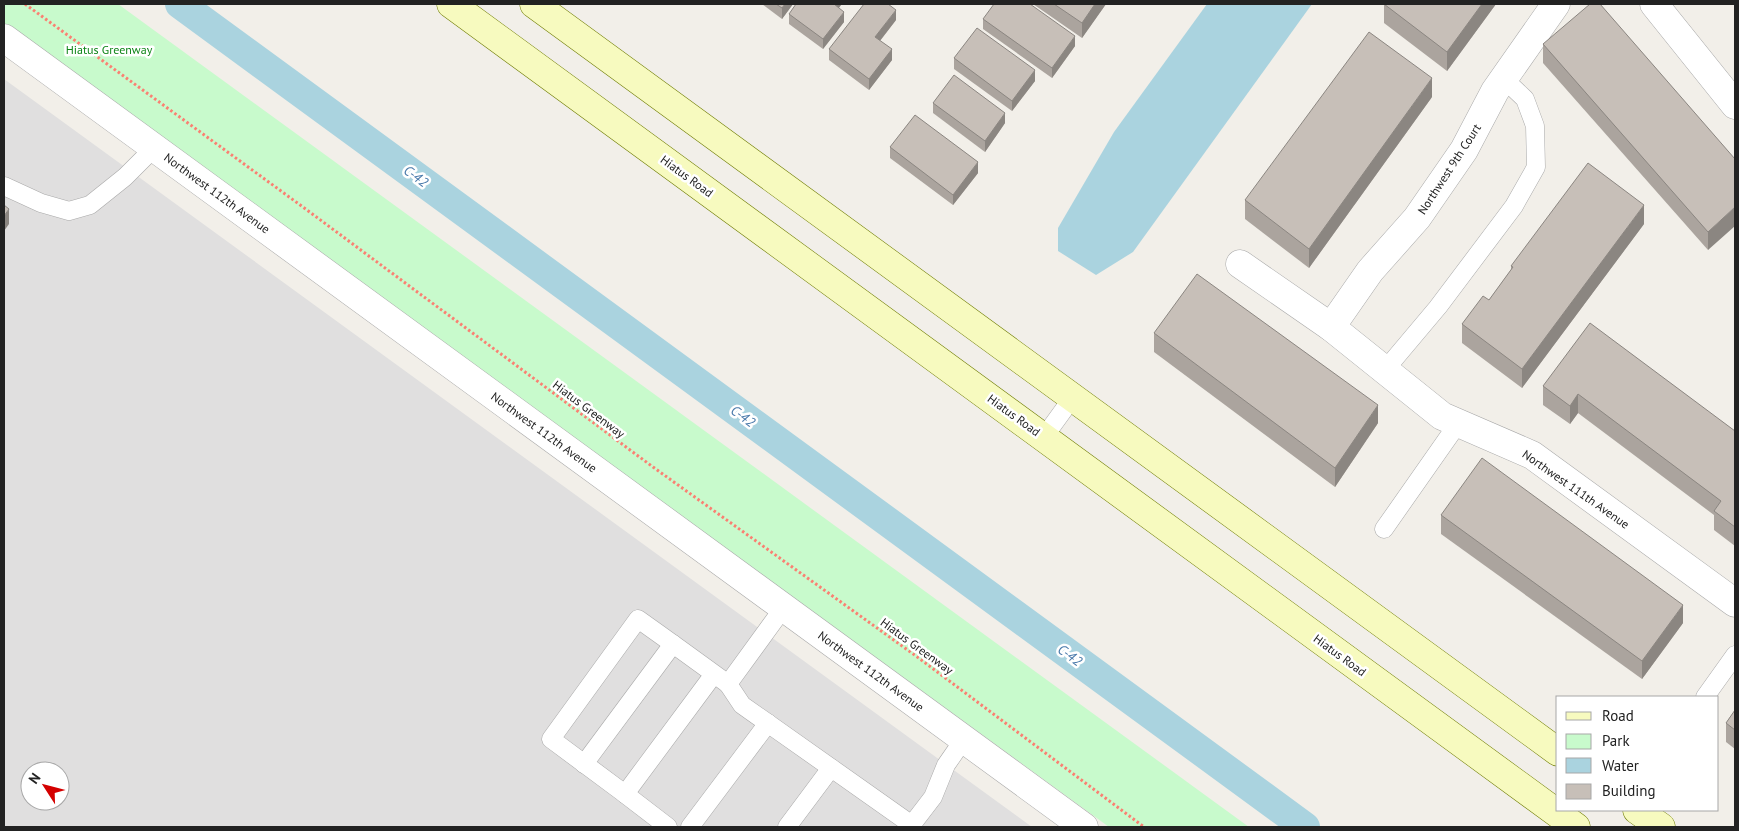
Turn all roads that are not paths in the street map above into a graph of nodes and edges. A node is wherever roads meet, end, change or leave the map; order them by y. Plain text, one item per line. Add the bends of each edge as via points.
1 (451, 4) edge
2 (534, 4) edge
3 (1556, 4) edge
4 (1654, 4) edge
5 (4, 38) edge
6 (1504, 79) junction
7 (1735, 104) edge
8 (154, 148) junction
9 (4, 186) edge
10 (1240, 264) dead end
11 (1331, 327) junction
12 (1385, 370) junction
13 (1073, 397) junction
14 (1458, 422) junction
15 (1044, 437) junction
16 (1384, 529) dead end
17 (1735, 603) edge
18 (784, 607) junction
19 (673, 644) junction
20 (1735, 656) edge
21 (721, 679) junction
22 (1706, 696) edge
23 (768, 723) junction
24 (964, 739) junction
25 (1556, 751) edge
26 (584, 764) junction
27 (831, 768) junction
28 (624, 794) junction
29 (1638, 811) edge
30 (911, 826) edge
31 (668, 827) edge
32 (690, 827) edge
33 (787, 827) edge
34 (1084, 827) edge
35 (1576, 827) edge
36 (1661, 827) edge

1 - 15 main road, Hiatus Road
2 - 13 main road
3 - 6 street, Northwest 9th Court
4 - 7 street
5 - 8 street, Northwest 112th Avenue
6 - 11 street, Northwest 9th Court via 1464,150 1417,218 1370,271
6 - 12 lane via 1525,99 1535,126 1536,167 1514,206 1438,307
8 - 9 lane via 90,205 68,211
8 - 18 street, Northwest 112th Avenue
10 - 11 street, Northwest 111th Avenue
11 - 12 street, Northwest 111th Avenue
12 - 14 street, Northwest 111th Avenue via 1442,416
13 - 15 lane
13 - 25 main road
14 - 16 lane
14 - 17 street, Northwest 111th Avenue via 1532,455
15 - 35 main road, Hiatus Road
18 - 21 lane
18 - 24 street, Northwest 112th Avenue
19 - 21 lane
19 - 26 lane
19 - 26 lane via 638,619 551,739
20 - 22 lane
21 - 23 lane via 742,705
21 - 28 lane
23 - 27 lane
23 - 32 lane
24 - 30 lane
24 - 34 street, Northwest 112th Avenue
26 - 28 lane
27 - 30 lane
27 - 33 lane
28 - 31 lane
29 - 36 main road

